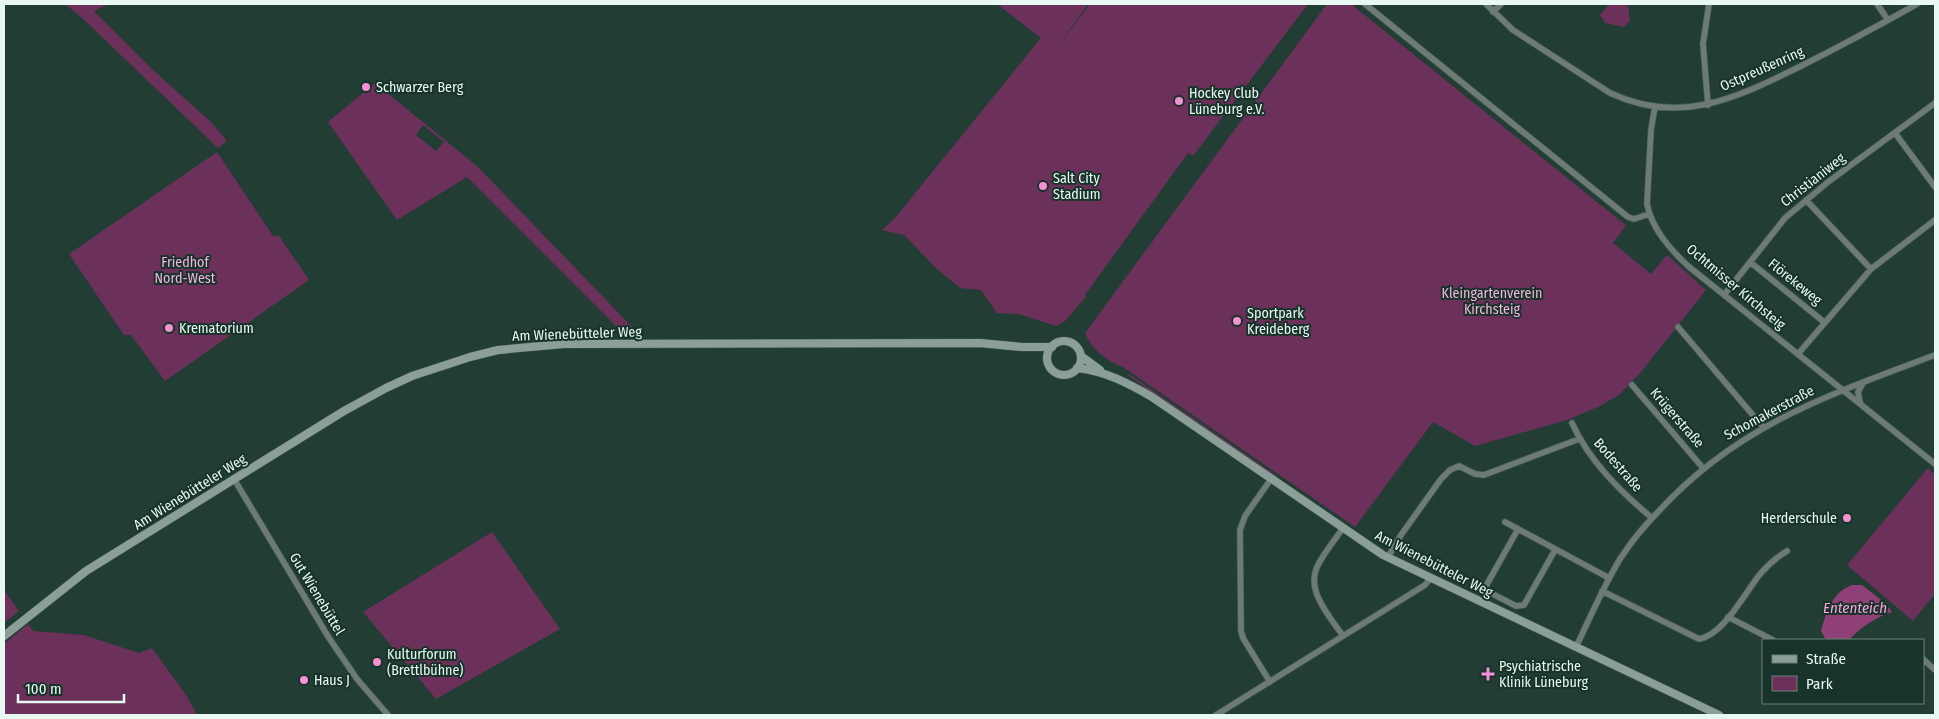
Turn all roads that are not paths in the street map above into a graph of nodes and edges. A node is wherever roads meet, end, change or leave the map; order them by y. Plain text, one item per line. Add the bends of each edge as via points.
1 (1365, 4) edge
2 (1486, 4) edge
3 (1501, 4) edge
4 (1709, 4) edge
5 (1877, 4) edge
6 (1917, 4) edge
7 (1493, 12) junction
8 (1888, 20) junction
9 (1935, 103) edge
10 (1708, 105) junction
11 (1655, 106) junction
12 (1895, 133) junction
13 (1935, 187) edge
14 (1806, 200) junction
15 (1649, 214) junction
16 (1935, 220) edge
17 (1750, 262) junction
18 (1870, 269) junction
19 (1724, 295) junction
20 (1824, 322) junction
21 (1678, 327) dead end
22 (1052, 346) junction
23 (1022, 347) junction
24 (1798, 354) junction
25 (1935, 355) edge
26 (1081, 356) junction
27 (1048, 358) junction
28 (1077, 368) junction
29 (1106, 373) junction
30 (1863, 382) junction
31 (1632, 385) dead end
32 (1843, 390) junction
33 (1861, 404) junction
34 (1572, 423) dead end
35 (1762, 428) junction
36 (1579, 439) junction
37 (1935, 464) edge
38 (1703, 468) junction
39 (234, 479) junction
40 (1271, 479) junction
41 (1652, 518) junction
42 (1504, 522) dead end
43 (1343, 528) junction
44 (1518, 529) junction
45 (1555, 550) junction
46 (1788, 551) dead end
47 (1388, 558) junction
48 (1431, 578) junction
49 (1609, 578) junction
50 (1602, 591) junction
51 (1728, 617) junction
52 (4, 636) edge
53 (1343, 636) junction
54 (1770, 639) edge
55 (1576, 647) junction
56 (1924, 660) edge
57 (1935, 670) edge
58 (1270, 682) junction
59 (388, 715) edge
60 (1216, 715) edge
61 (1719, 715) edge

1 - 15 street via 1628,217 1634,219
2 - 7 street, Ostpreußenring
3 - 7 street
4 - 10 street via 1703,44
5 - 8 street
6 - 8 street, Ostpreußenring
7 - 11 street, Ostpreußenring via 1513,30 1597,86 1618,97
8 - 10 street, Ostpreußenring via 1746,92
9 - 12 street, Christianiweg
10 - 11 street, Ostpreußenring
11 - 15 street via 1650,130
12 - 13 street
12 - 14 street, Christianiweg
14 - 17 street, Christianiweg via 1785,218
14 - 18 street
15 - 19 street, Ochtmisser Kirchsteig via 1677,255
16 - 18 street
17 - 19 street, Christianiweg
17 - 20 street, Flörekeweg
18 - 20 street
19 - 24 street, Ochtmisser Kirchsteig
20 - 24 street
21 - 35 street
22 - 23 street, Am Wienebütteler Weg
22 - 26 street, Am Wienebütteler Weg via 1061,341 1071,342
22 - 27 street
23 - 27 street, Am Wienebütteler Weg
23 - 39 street, Am Wienebütteler Weg via 980,343 635,343 545,345 498,350 442,365 386,388
24 - 32 street, Ochtmisser Kirchsteig
25 - 30 street, Schomakerstraße
26 - 28 street
26 - 29 street, Am Wienebütteler Weg
27 - 28 street, Am Wienebütteler Weg via 1051,368 1061,374
28 - 29 street, Am Wienebütteler Weg
29 - 40 street, Am Wienebütteler Weg via 1152,397
30 - 32 street, Schomakerstraße
30 - 33 street via 1858,392
31 - 38 street, Krügerstraße
32 - 33 street, Ochtmisser Kirchsteig
32 - 35 street, Schomakerstraße
33 - 37 street, Ochtmisser Kirchsteig
34 - 36 street, Bodestraße
35 - 38 street, Schomakerstraße
36 - 41 street, Bodestraße via 1606,474
36 - 47 street via 1484,475 1459,466 1450,470 1401,534
38 - 41 street, Schomakerstraße
39 - 52 street, Am Wienebütteler Weg via 86,571
39 - 59 street, Gut Wienebüttel via 329,638 357,679
40 - 43 street, Am Wienebütteler Weg
40 - 58 street via 1242,523 1239,543 1240,631
41 - 49 street, Schomakerstraße
42 - 44 street
43 - 47 street, Am Wienebütteler Weg
43 - 53 street via 1317,566 1314,576 1316,592
44 - 45 street
44 - 45 street via 1486,586 1487,591 1516,606 1524,605
45 - 49 street
46 - 51 street via 1761,573
47 - 48 street, Am Wienebütteler Weg
48 - 53 street via 1425,585
48 - 55 street, Am Wienebütteler Weg
49 - 50 street, Schomakerstraße
50 - 51 street via 1699,639 1708,638
50 - 55 street, Schomakerstraße
51 - 54 street
53 - 58 street
55 - 61 street, Am Wienebütteler Weg
56 - 57 street
58 - 60 street

